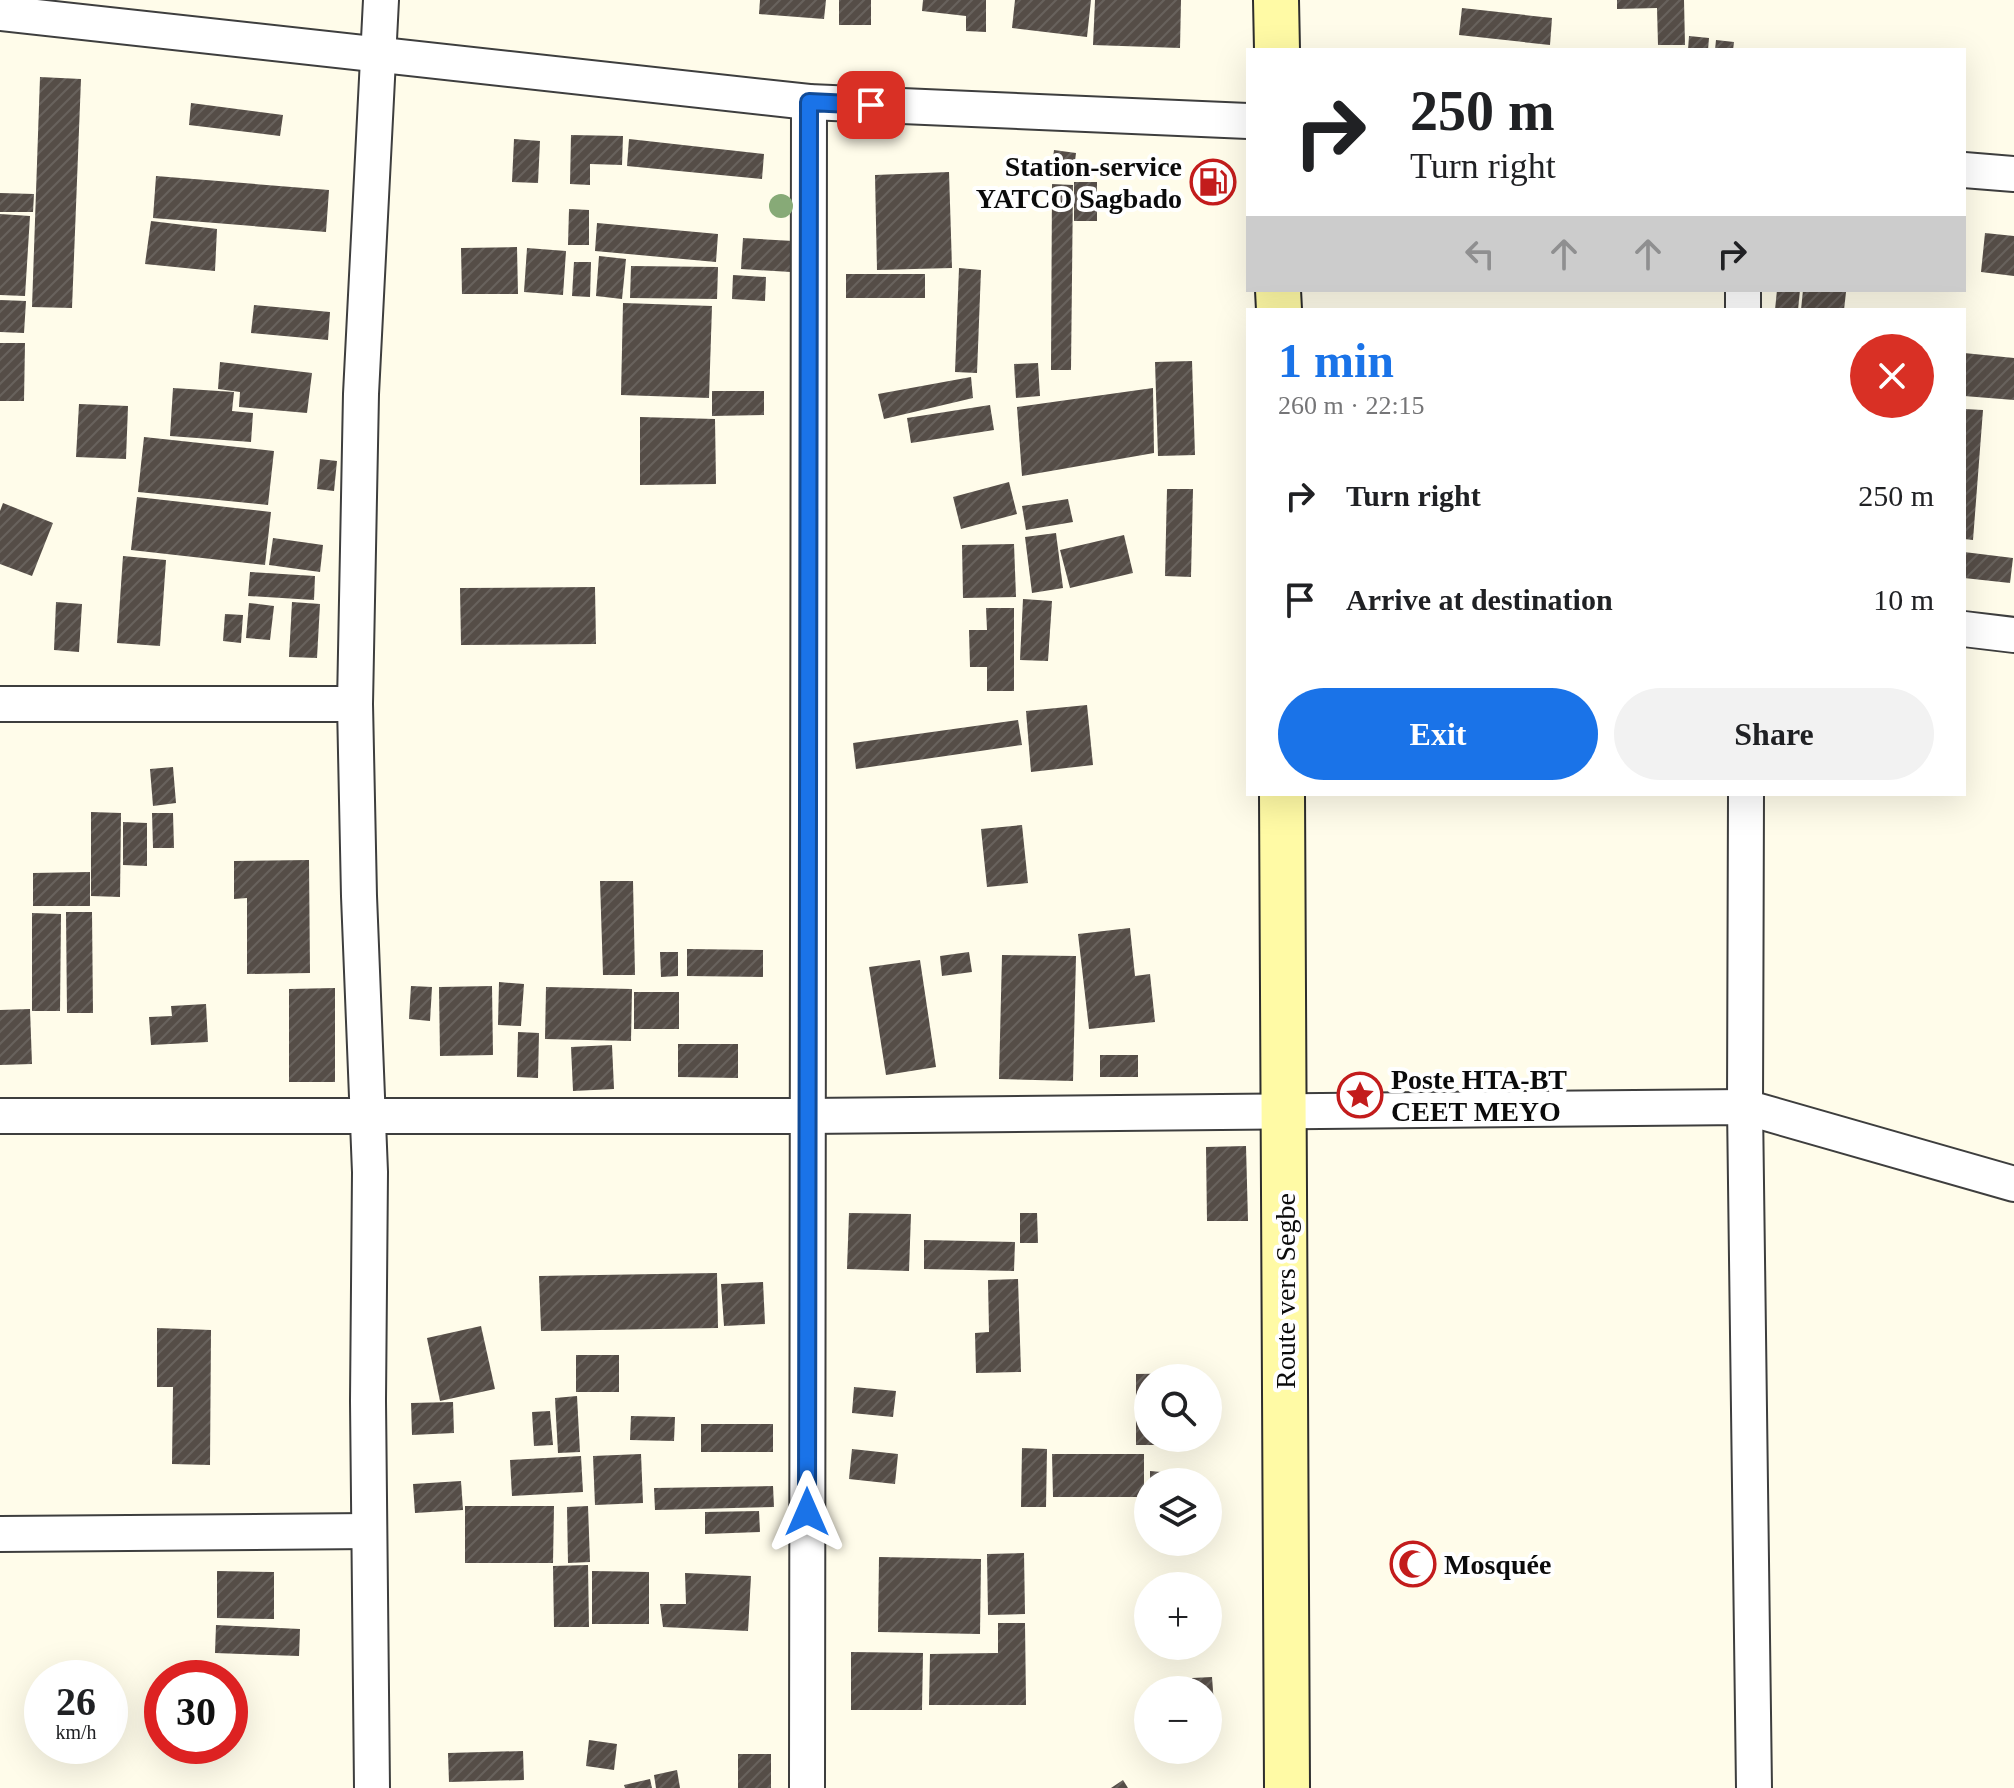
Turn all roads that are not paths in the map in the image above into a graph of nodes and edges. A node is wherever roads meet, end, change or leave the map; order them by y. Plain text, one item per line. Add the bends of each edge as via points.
1 (381, 0) edge
2 (1276, 0) edge
3 (0, 13) edge
4 (1277, 48) edge
5 (379, 54) junction
6 (809, 102) junction
7 (1246, 121) edge
8 (1966, 170) edge
9 (2014, 174) edge
10 (1966, 629) edge
11 (2014, 635) edge
12 (0, 704) edge
13 (355, 704) junction
14 (1282, 796) edge
15 (1746, 796) edge
16 (1745, 1107) junction
17 (1284, 1111) junction
18 (0, 1116) edge
19 (368, 1116) junction
20 (807, 1116) junction
21 (2014, 1184) edge
22 (369, 1531) junction
23 (0, 1534) edge
24 (372, 1788) edge
25 (807, 1788) edge
26 (1287, 1788) edge
27 (1754, 1788) edge

1 - 5 street
2 - 4 main road
3 - 5 street
5 - 6 street
5 - 13 street via 361,394
6 - 7 street
6 - 20 street
8 - 9 street
10 - 11 street
12 - 13 street
13 - 19 street
14 - 17 main road, Route vers Segbe
15 - 16 street
16 - 17 street
16 - 21 street
16 - 27 street
17 - 20 street
17 - 26 main road, Route vers Segbe
18 - 19 street
19 - 20 street
19 - 22 street
20 - 25 street
22 - 23 street
22 - 24 street

